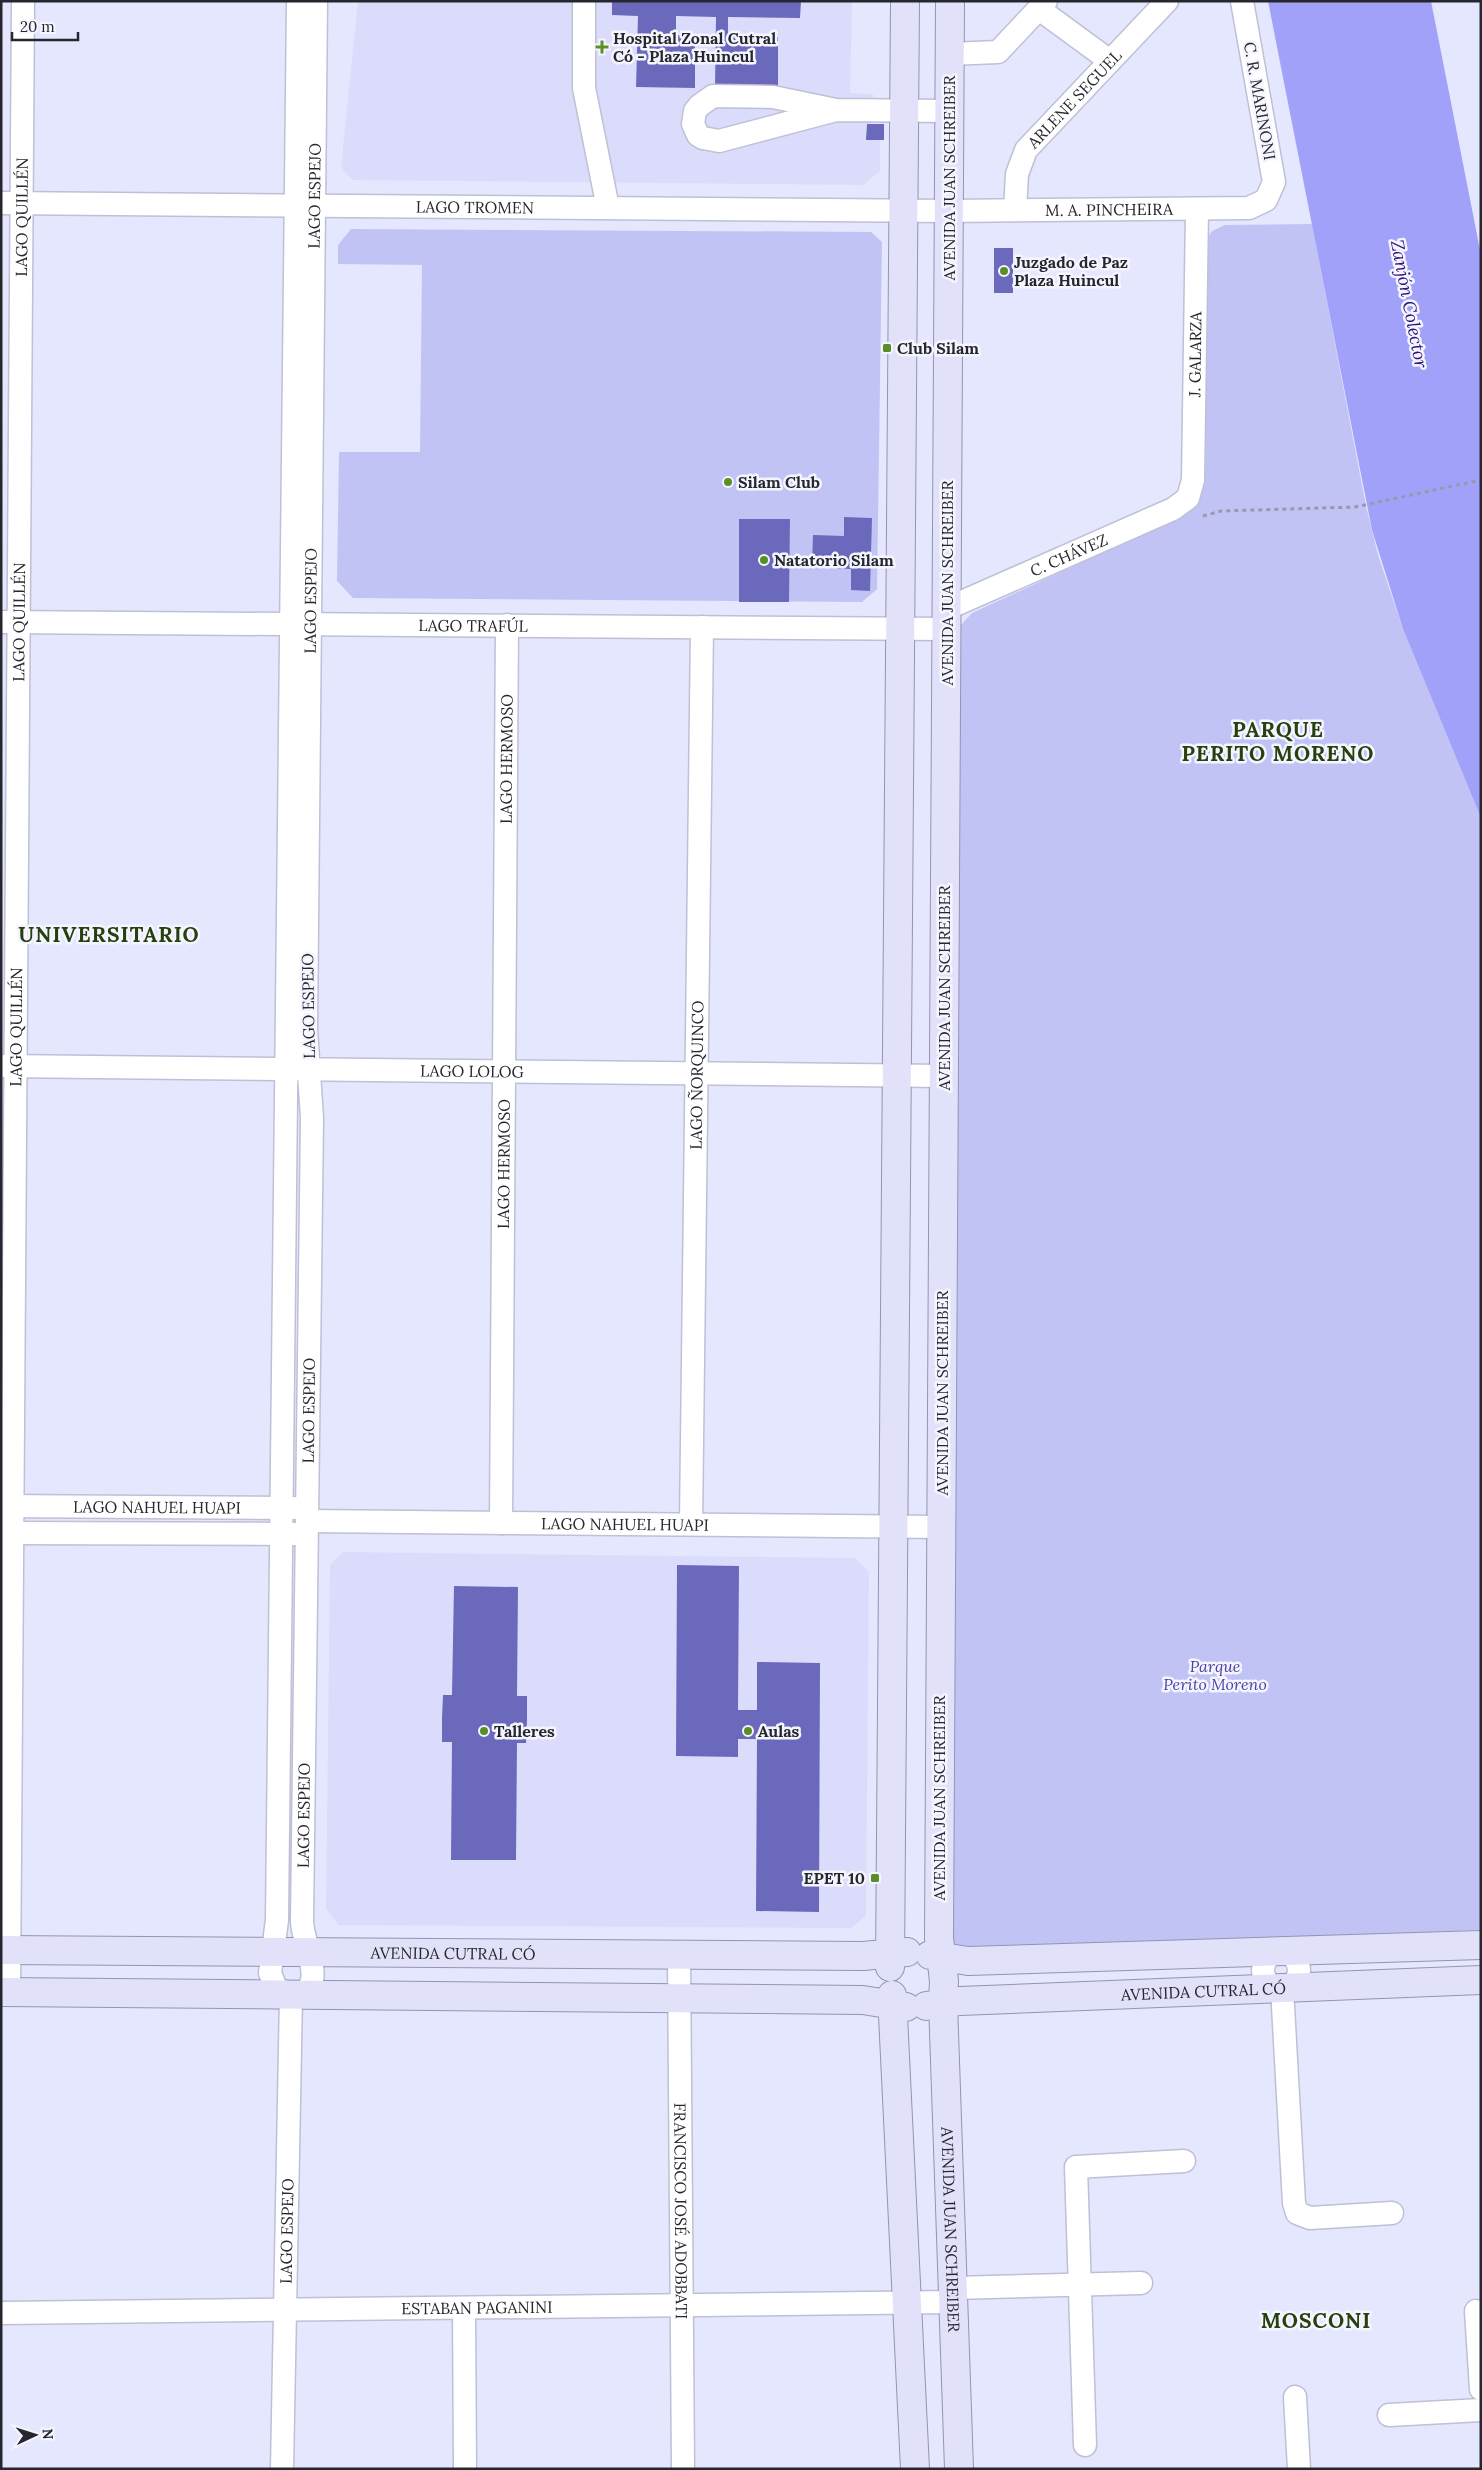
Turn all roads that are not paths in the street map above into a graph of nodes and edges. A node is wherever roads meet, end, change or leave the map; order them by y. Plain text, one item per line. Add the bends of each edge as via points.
1 (23, 1) edge
2 (298, 1) edge
3 (316, 1) edge
4 (584, 1) edge
5 (905, 1) edge
6 (950, 1) edge
7 (1166, 1) edge
8 (1242, 1) edge
9 (1042, 5) edge
10 (950, 54) junction
11 (1110, 61) junction
12 (836, 110) junction
13 (904, 110) junction
14 (950, 111) junction
15 (1266, 200) joint
16 (11, 203) edge
17 (305, 205) junction
18 (608, 208) junction
19 (903, 210) junction
20 (1015, 210) junction
21 (1197, 210) junction
22 (949, 211) junction
23 (1188, 498) joint
24 (946, 619) junction
25 (10, 622) edge
26 (300, 624) junction
27 (507, 625) junction
28 (702, 627) junction
29 (900, 628) junction
30 (8, 1066) edge
31 (286, 1069) junction
32 (309, 1069) junction
33 (504, 1071) junction
34 (697, 1073) junction
35 (896, 1075) junction
36 (944, 1076) junction
37 (7, 1506) edge
38 (281, 1507) junction
39 (307, 1521) junction
40 (501, 1523) junction
41 (691, 1524) junction
42 (893, 1526) junction
43 (941, 1527) junction
44 (6, 1533) edge
45 (281, 1535) junction
46 (1481, 1945) edge
47 (5, 1950) edge
48 (1281, 1951) junction
49 (274, 1952) junction
50 (308, 1952) junction
51 (679, 1954) junction
52 (917, 1980) junction
53 (1481, 1980) edge
54 (1282, 1988) junction
55 (5, 1992) edge
56 (291, 1995) junction
57 (680, 1999) junction
58 (1184, 2161) dead end
59 (1392, 2213) dead end
60 (1141, 2283) dead end
61 (1080, 2285) junction
62 (953, 2295) junction
63 (907, 2303) junction
64 (682, 2305) junction
65 (464, 2308) junction
66 (285, 2310) junction
67 (1476, 2310) dead end
68 (1, 2313) edge
69 (1481, 2389) edge
70 (1295, 2397) dead end
71 (1481, 2410) edge
72 (1389, 2415) dead end
73 (1086, 2445) dead end
74 (282, 2469) edge
75 (465, 2469) edge
76 (682, 2469) edge
77 (915, 2469) edge
78 (959, 2469) edge
79 (1299, 2469) edge

1 - 16 street, LAGO QUILLÉN
2 - 17 street, LAGO ESPEJO
3 - 17 street, LAGO ESPEJO
4 - 18 street via 584,88
5 - 13 main road, AVENIDA JUAN SCHREIBER
6 - 10 main road, AVENIDA JUAN SCHREIBER
7 - 11 street, ARLENE SEGUEL
8 - 15 street, C. R. MARINONI via 1274,182
9 - 10 street via 998,52
9 - 11 street
10 - 14 main road, AVENIDA JUAN SCHREIBER
11 - 20 street, ARLENE SEGUEL via 1026,150 1017,174
12 - 12 street via 777,97 718,96 708,98 699,106 694,124 702,138 719,141
12 - 13 street
13 - 14 street
13 - 19 main road, AVENIDA JUAN SCHREIBER
14 - 22 main road, AVENIDA JUAN SCHREIBER
15 - 21 street, M. A. PINCHEIRA via 1248,208
16 - 17 street, LAGO TROMEN
16 - 25 street, LAGO QUILLÉN
17 - 18 street, LAGO TROMEN
17 - 26 street, LAGO ESPEJO
18 - 19 street, LAGO TROMEN
19 - 22 street, LAGO TROMEN
19 - 29 main road, AVENIDA JUAN SCHREIBER
20 - 21 street, M. A. PINCHEIRA
20 - 22 street, M. A. PINCHEIRA
21 - 23 street, J. GALARZA via 1194,480
22 - 24 main road, AVENIDA JUAN SCHREIBER
23 - 24 street, C. CHÁVEZ via 1173,509
24 - 29 street, LAGO TRAFÚL
24 - 36 main road, AVENIDA JUAN SCHREIBER
25 - 26 street, LAGO TRAFÚL
25 - 30 street, LAGO QUILLÉN
26 - 27 street, LAGO TRAFÚL
26 - 31 street, LAGO ESPEJO
26 - 32 street, LAGO ESPEJO
27 - 28 street, LAGO TRAFÚL
27 - 33 street, LAGO HERMOSO
28 - 29 street, LAGO TRAFÚL
28 - 34 street, LAGO ÑORQUINCO
29 - 35 main road, AVENIDA JUAN SCHREIBER
30 - 31 street, LAGO LOLOG
30 - 37 street, LAGO QUILLÉN
31 - 32 street, LAGO LOLOG
31 - 38 street, LAGO ESPEJO
32 - 33 street, LAGO LOLOG
32 - 39 street, LAGO ESPEJO via 312,1118
33 - 34 street, LAGO LOLOG
33 - 40 street, LAGO HERMOSO
34 - 35 street, LAGO LOLOG
34 - 41 street, LAGO ÑORQUINCO
35 - 36 street, LAGO LOLOG
35 - 42 main road, AVENIDA JUAN SCHREIBER
36 - 43 main road, AVENIDA JUAN SCHREIBER
37 - 38 street, LAGO NAHUEL HUAPI
37 - 44 street, LAGO QUILLÉN
38 - 39 street, LAGO NAHUEL HUAPI via 301,1511
38 - 45 street, LAGO ESPEJO
39 - 40 street, LAGO NAHUEL HUAPI
39 - 45 street, LAGO NAHUEL HUAPI via 300,1532
39 - 50 street, LAGO ESPEJO via 302,1926
40 - 41 street, LAGO NAHUEL HUAPI
41 - 42 street, LAGO NAHUEL HUAPI
42 - 43 street, LAGO NAHUEL HUAPI
42 - 52 main road, AVENIDA JUAN SCHREIBER
43 - 52 main road, AVENIDA JUAN SCHREIBER via 939,1938
44 - 45 street, LAGO NAHUEL HUAPI
44 - 47 street, LAGO QUILLÉN
45 - 49 street, LAGO ESPEJO via 277,1929
46 - 48 main road, AVENIDA CUTRAL CÓ
47 - 49 main road, AVENIDA CUTRAL CÓ
47 - 55 street, LAGO QUILLÉN
48 - 52 main road, AVENIDA CUTRAL CÓ via 968,1961
48 - 54 street via 1293,1955 1300,1966 1294,1983
49 - 50 main road, AVENIDA CUTRAL CÓ
49 - 56 street, LAGO ESPEJO via 271,1978 280,1992
50 - 51 main road, AVENIDA CUTRAL CÓ
50 - 56 street, LAGO ESPEJO via 314,1973 311,1983 301,1993
51 - 52 main road, AVENIDA CUTRAL CÓ
51 - 57 street, FRANCISCO JOSÉ ADOBBATI
52 - 54 main road, AVENIDA CUTRAL CÓ
52 - 57 main road, AVENIDA CUTRAL CÓ via 863,2000
52 - 62 main road, AVENIDA JUAN SCHREIBER
52 - 63 main road, AVENIDA JUAN SCHREIBER
53 - 54 main road, AVENIDA CUTRAL CÓ
54 - 59 street via 1297,2214 1310,2218
55 - 56 main road, AVENIDA CUTRAL CÓ
56 - 57 main road, AVENIDA CUTRAL CÓ
56 - 66 street, LAGO ESPEJO
57 - 64 street, FRANCISCO JOSÉ ADOBBATI
58 - 61 street via 1076,2167
60 - 61 street, ESTABAN PAGANINI
61 - 62 street, ESTABAN PAGANINI
61 - 73 street
62 - 63 street, ESTABAN PAGANINI
62 - 78 main road, AVENIDA JUAN SCHREIBER
63 - 64 street, ESTABAN PAGANINI
63 - 77 main road, AVENIDA JUAN SCHREIBER
64 - 65 street, ESTABAN PAGANINI
64 - 76 street, FRANCISCO JOSÉ ADOBBATI
65 - 66 street, ESTABAN PAGANINI
65 - 75 street
66 - 68 street, ESTABAN PAGANINI
66 - 74 street, LAGO ESPEJO
67 - 69 street
70 - 79 street
71 - 72 street

